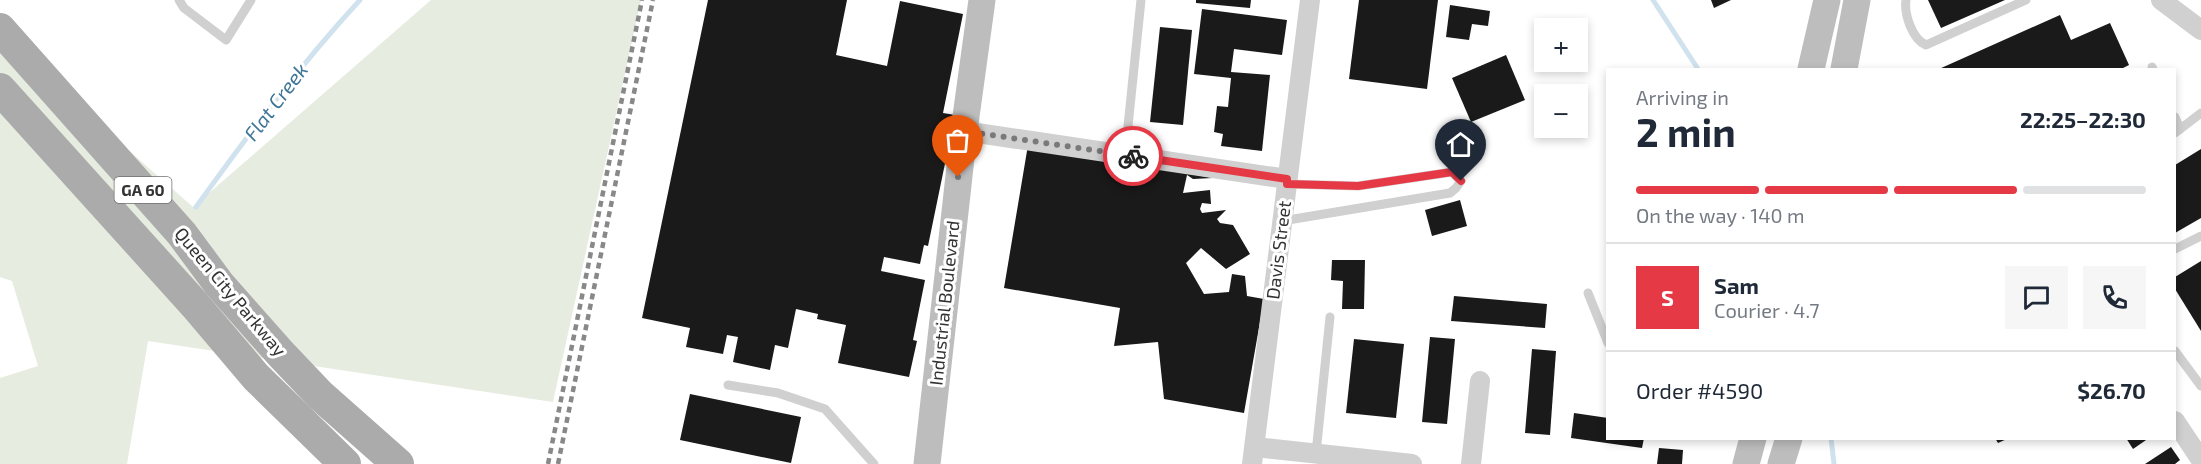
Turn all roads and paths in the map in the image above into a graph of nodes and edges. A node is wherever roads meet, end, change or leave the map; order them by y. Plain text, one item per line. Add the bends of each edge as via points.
1 (179, 0) edge
2 (251, 0) edge
3 (982, 0) edge
4 (1141, 0) edge
5 (1310, 0) edge
6 (1827, 0) edge
7 (1857, 0) edge
8 (1906, 0) edge
9 (2026, 0) edge
10 (2161, 0) edge
11 (0, 29) edge
12 (2201, 30) edge
13 (1811, 68) edge
14 (1844, 68) edge
15 (0, 89) edge
16 (2201, 113) edge
17 (964, 131) junction
18 (2178, 131) edge
19 (1125, 155) junction
20 (1287, 182) junction
21 (1282, 221) junction
22 (2201, 236) edge
23 (2176, 248) edge
24 (1588, 293) dead end
25 (1330, 316) dead end
26 (1606, 338) edge
27 (2176, 352) edge
28 (1480, 381) dead end
29 (728, 385) dead end
30 (2201, 386) edge
31 (2176, 422) edge
32 (1752, 440) edge
33 (1788, 440) edge
34 (1316, 453) junction
35 (1253, 455) edge
36 (2201, 460) edge
37 (345, 464) edge
38 (399, 464) edge
39 (874, 464) edge
40 (927, 464) edge
41 (1412, 464) edge
42 (1471, 464) edge
43 (1746, 464) edge
44 (1781, 464) edge

1 - 2 lane via 226,40
3 - 17 street, Industrial Boulevard
4 - 19 lane
5 - 20 street, Davis Street
6 - 13 street
7 - 14 street
8 - 9 lane via 1908,19 1917,39 1926,45
10 - 12 street
11 - 38 main road, Queen City Parkway / GA 60 via 182,234 219,284 281,354
15 - 37 main road, Queen City Parkway / GA 60 via 256,377
16 - 18 lane
17 - 19 street
17 - 40 street, Industrial Boulevard
19 - 20 street
20 - 21 street, Davis Street
20 - 21 lane via 1358,186 1452,172 1461,181 1450,193
21 - 35 street, Davis Street
22 - 23 lane
24 - 26 lane
25 - 34 lane
27 - 30 lane
28 - 42 street
29 - 39 lane via 778,393 825,409
31 - 36 street
32 - 43 street
33 - 44 street
34 - 35 street
34 - 41 street

